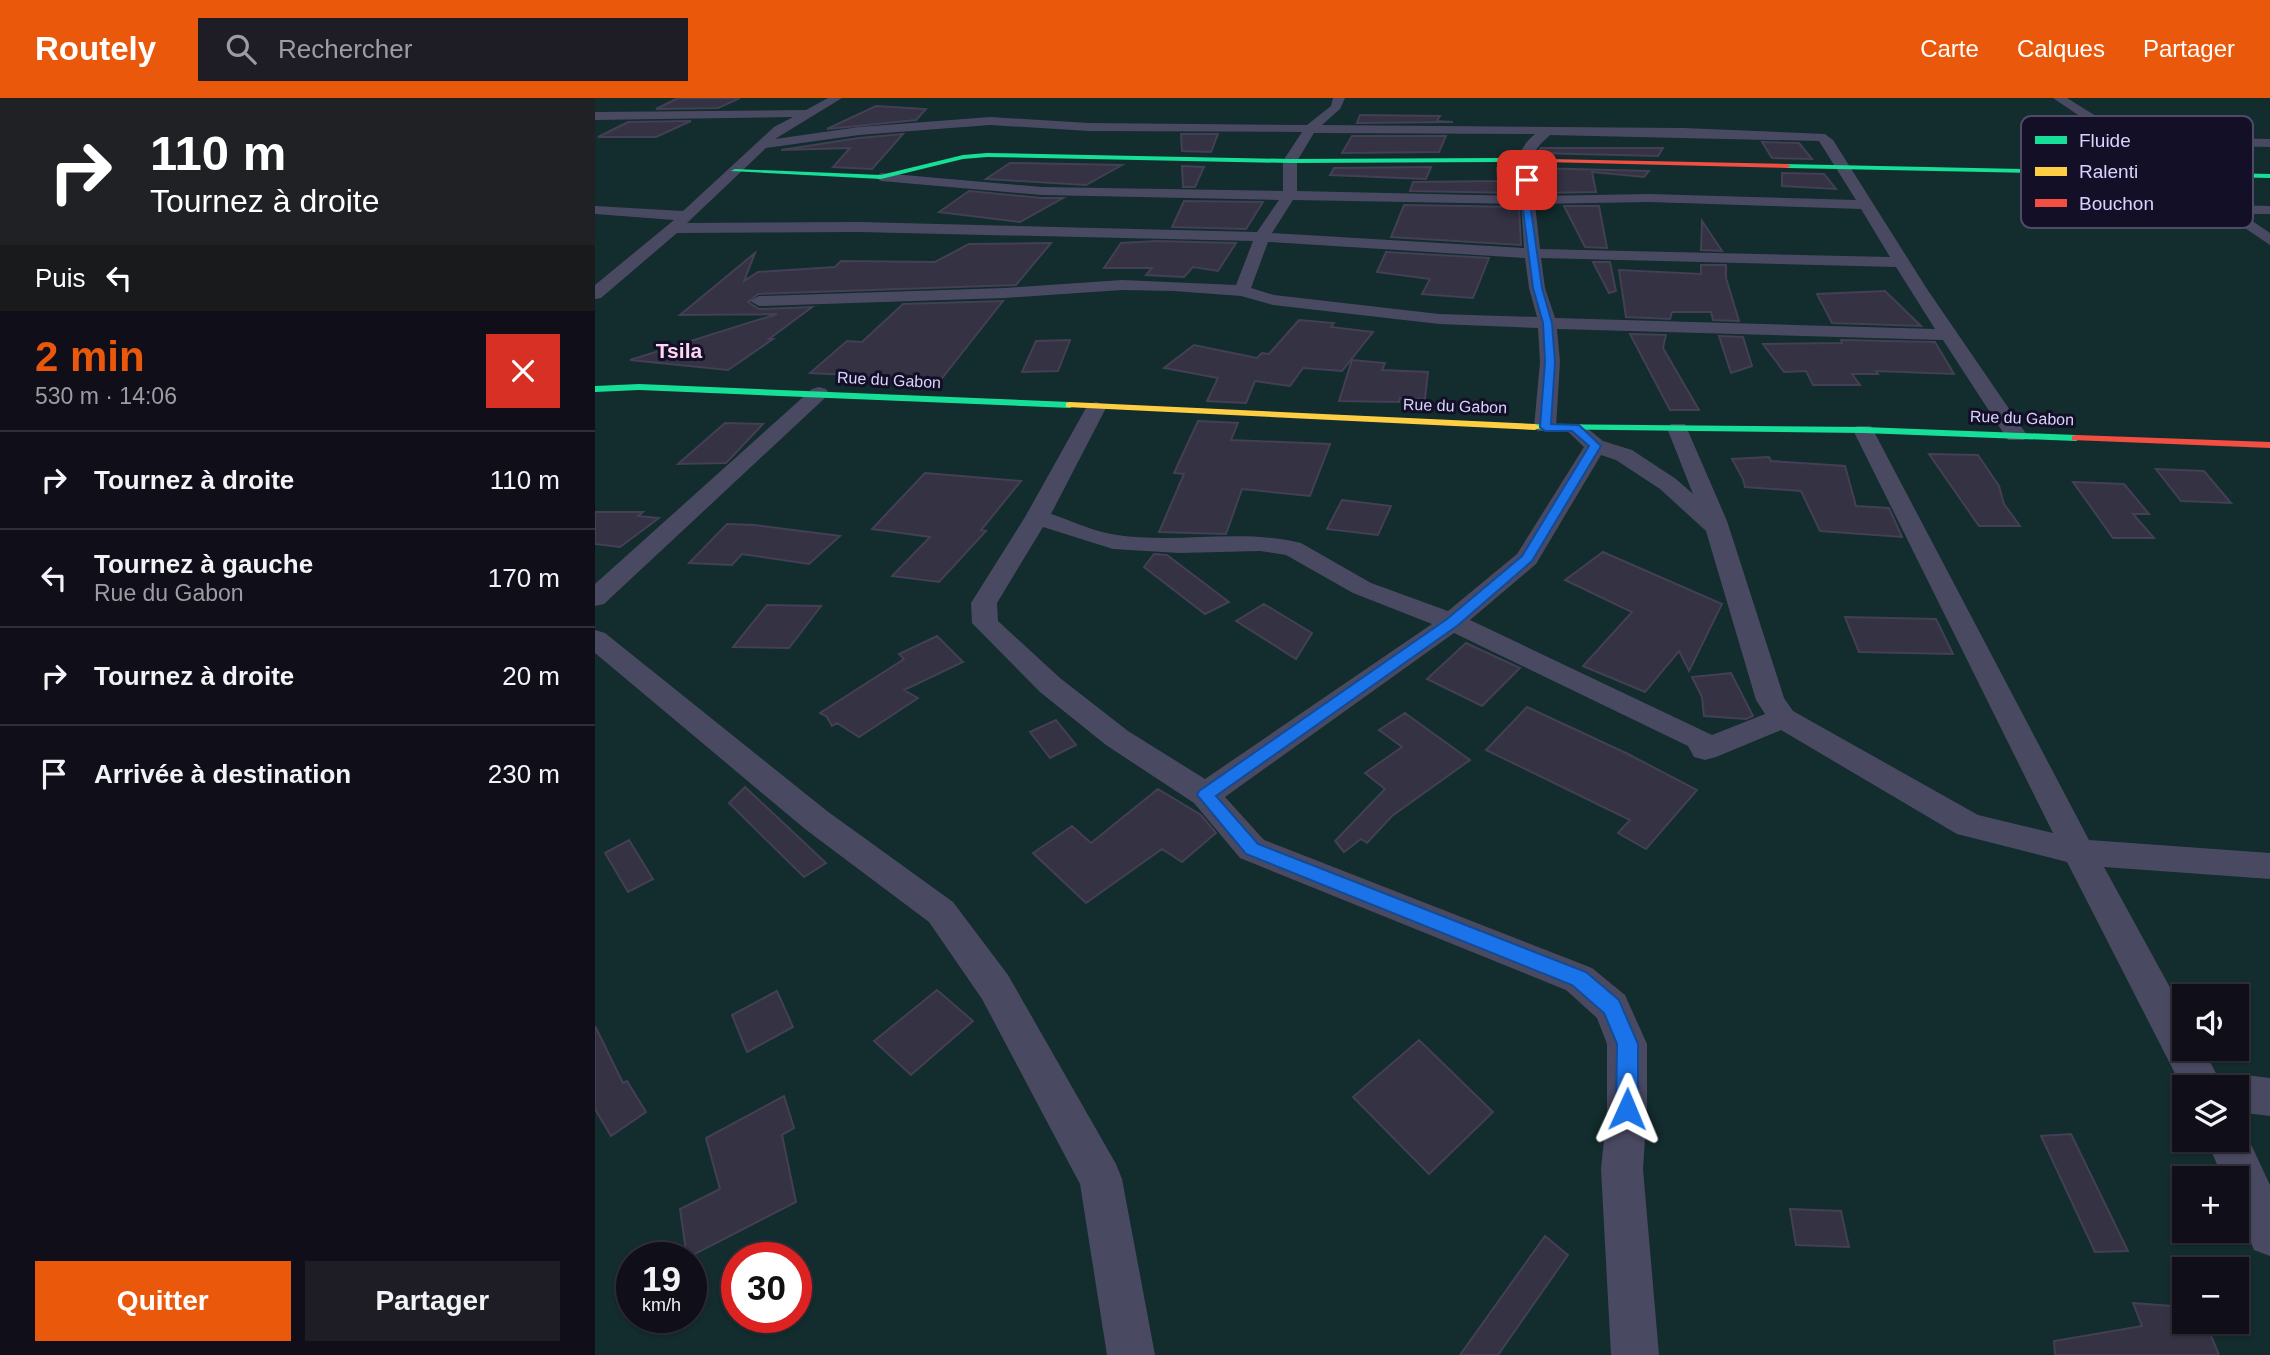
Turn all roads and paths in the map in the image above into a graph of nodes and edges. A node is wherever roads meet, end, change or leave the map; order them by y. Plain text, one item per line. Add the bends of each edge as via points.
1 (836, 98) edge
2 (2059, 98) edge
3 (1341, 105) edge
4 (806, 113) junction
5 (595, 116) edge
6 (616, 116) junction
7 (1402, 116) dead end
8 (2087, 116) edge
9 (595, 128) edge
10 (1310, 129) junction
11 (1545, 133) junction
12 (763, 145) junction
13 (1290, 161) junction
14 (1525, 161) junction
15 (1844, 169) junction
16 (735, 171) junction
17 (2021, 172) edge
18 (881, 177) junction
19 (1290, 194) junction
20 (1530, 200) junction
21 (1863, 205) junction
22 (595, 210) edge
23 (687, 216) junction
24 (670, 228) junction
25 (2253, 228) edge
26 (1262, 237) junction
27 (2270, 240) edge
28 (1534, 253) junction
29 (1901, 262) junction
30 (601, 281) edge
31 (1242, 292) junction
32 (595, 294) edge
33 (759, 301) dead end
34 (1547, 323) junction
35 (1947, 335) junction
36 (596, 379) edge
37 (819, 393) junction
38 (1095, 408) junction
39 (1545, 427) junction
40 (1678, 428) junction
41 (1864, 430) junction
42 (2016, 435) junction
43 (1585, 437) junction
44 (2270, 445) edge
45 (1037, 517) junction
46 (1717, 528) junction
47 (595, 598) edge
48 (1452, 622) junction
49 (595, 639) edge
50 (1783, 718) junction
51 (1205, 795) junction
52 (2079, 852) junction
53 (2270, 866) edge
54 (2197, 1075) edge
55 (2249, 1094) edge
56 (2270, 1097) edge
57 (2233, 1152) edge
58 (2270, 1234) edge
59 (1131, 1355) edge
60 (1636, 1355) edge

1 - 4 street
2 - 8 street
3 - 10 street
4 - 6 street
4 - 12 street
5 - 6 street
6 - 9 street
7 - 11 street via 1507,124
10 - 11 street
10 - 12 street via 1089,127 990,121 859,131
10 - 13 street
11 - 14 street via 1529,147
11 - 15 street via 1812,135 1827,140
12 - 16 street
13 - 14 main road
13 - 18 main road via 987,155
13 - 19 street
14 - 15 main road
14 - 20 street
15 - 17 main road
15 - 21 street
16 - 18 main road
16 - 23 street
18 - 19 street via 1042,191
19 - 20 street
19 - 26 street
20 - 21 street via 1649,198
20 - 28 street via 1527,210
21 - 29 street
22 - 23 street
23 - 24 street
24 - 26 street via 859,227
24 - 30 street
25 - 27 street
26 - 28 street
26 - 31 street
28 - 29 street
28 - 34 street
29 - 35 street
30 - 32 street
31 - 33 street via 1122,285
31 - 34 street via 1273,300 1426,318
34 - 35 street
34 - 39 street via 1550,362
35 - 42 street
36 - 37 main road, Rue du Gabon via 639,387
37 - 38 main road, Rue du Gabon
37 - 47 street
38 - 39 main road, Rue du Gabon
38 - 45 street
39 - 43 main road, Rue du Gabon
40 - 41 main road, Rue du Gabon
40 - 43 main road, Rue du Gabon
40 - 46 street
41 - 42 main road, Rue du Gabon
41 - 52 street
42 - 44 main road, Rue du Gabon
43 - 46 street via 1624,455 1668,484
43 - 48 street via 1527,559
45 - 48 street via 1113,542 1292,548 1362,588
45 - 51 street via 984,603 985,623 1050,685 1117,738
46 - 50 street via 1770,700
48 - 50 street via 1699,739 1705,749
48 - 51 street
49 - 59 street via 816,820 941,912 995,987 1101,1179
50 - 52 street via 1969,825
51 - 60 street via 1252,849 1579,978 1612,1007 1627,1044 1622,1169
52 - 53 street
52 - 54 street
55 - 56 street
57 - 58 street

